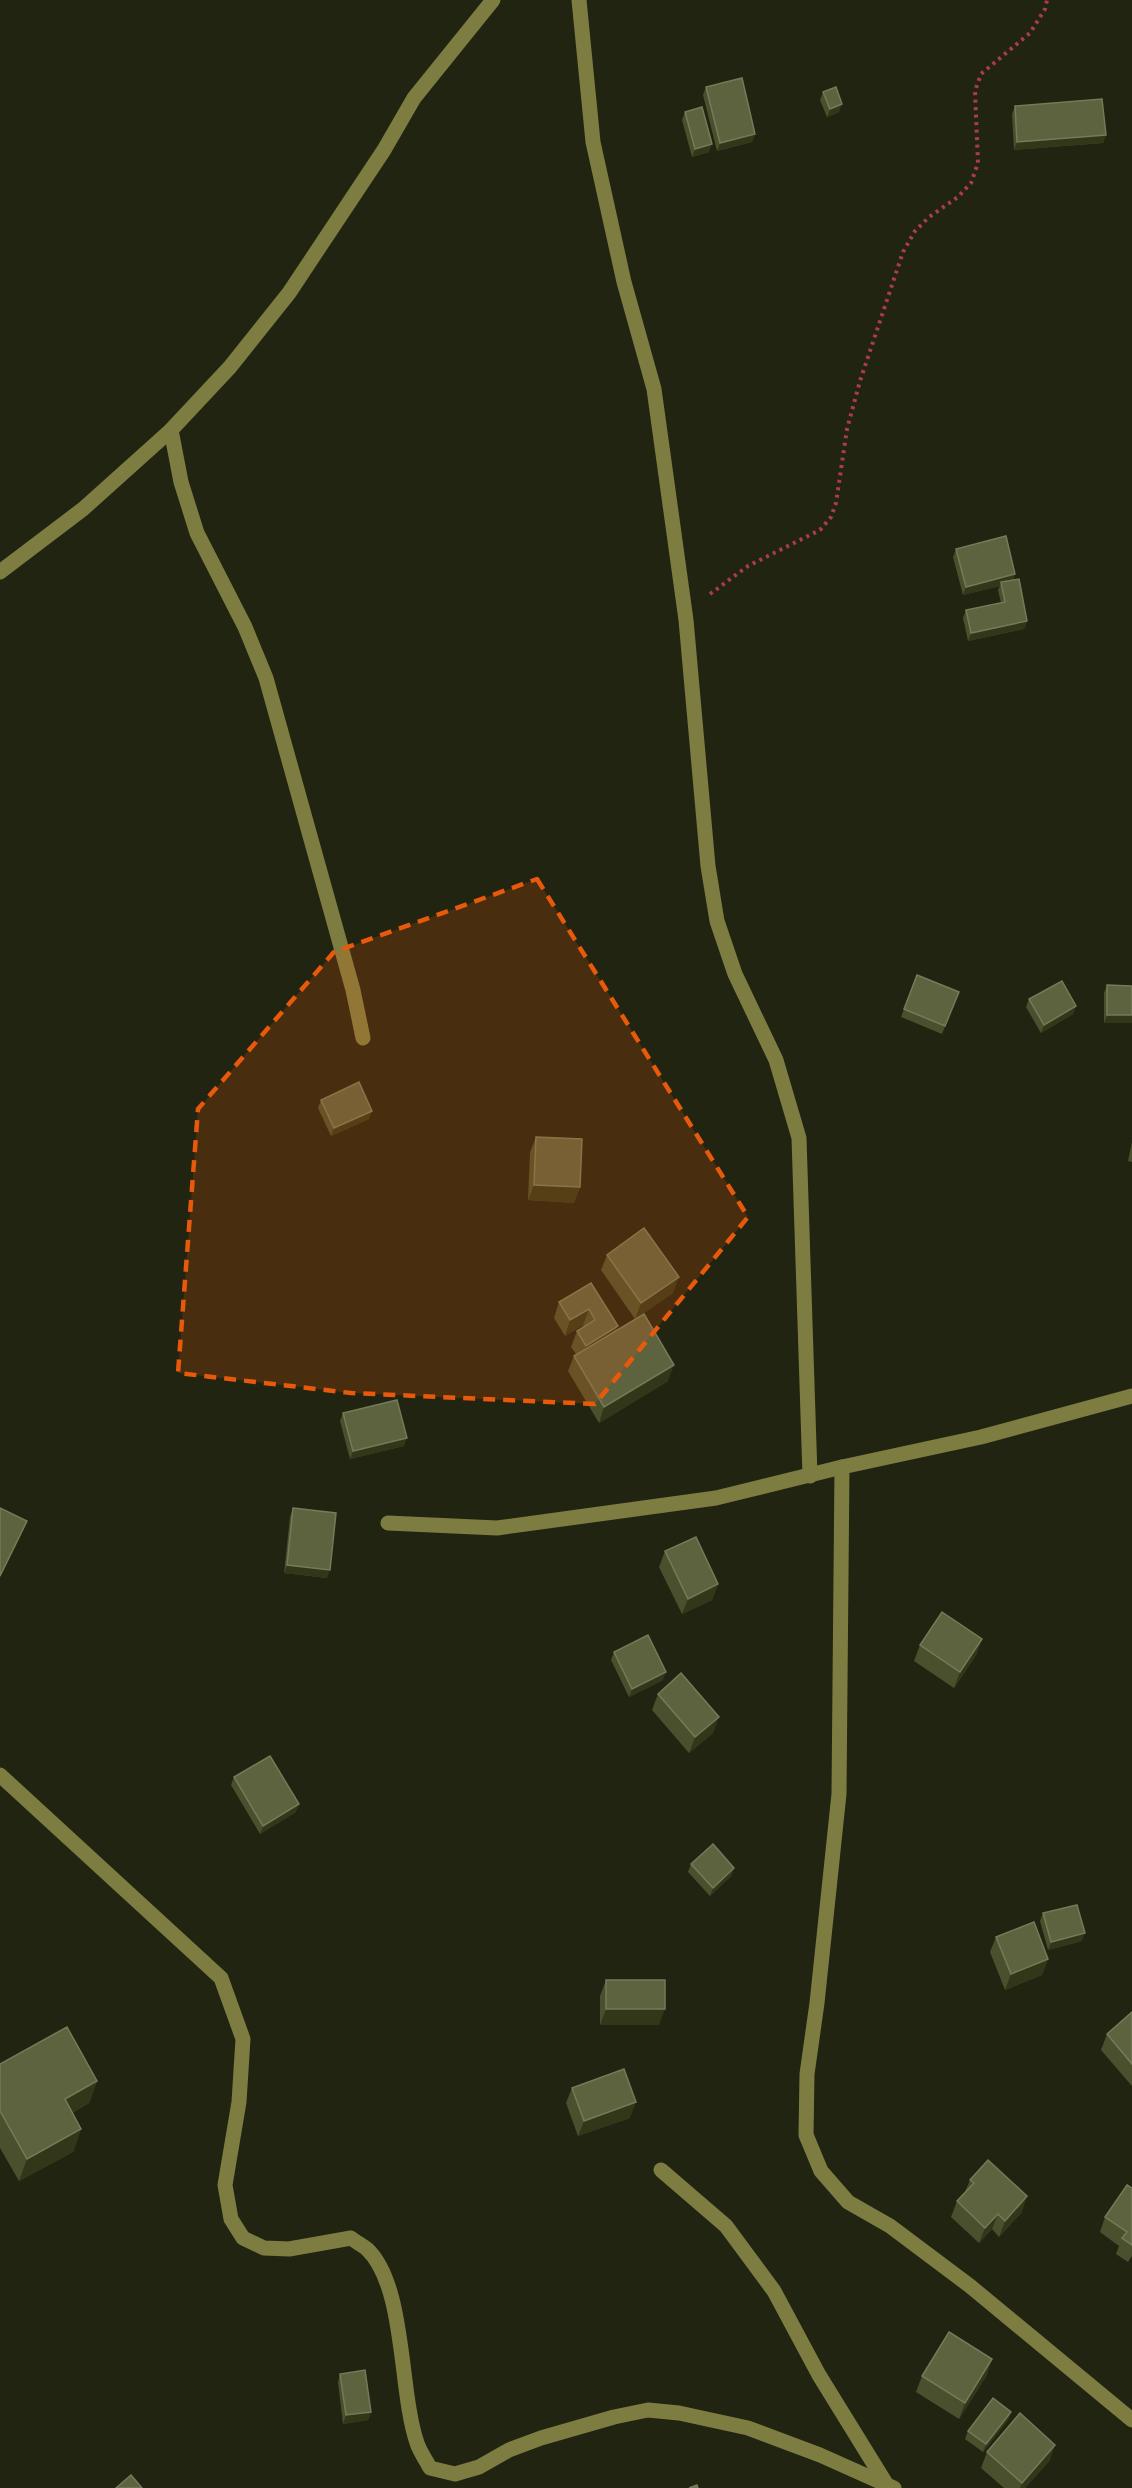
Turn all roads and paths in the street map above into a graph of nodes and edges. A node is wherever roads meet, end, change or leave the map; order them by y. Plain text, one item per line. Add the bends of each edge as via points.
1 (493, 0) edge
2 (579, 0) edge
3 (1047, 0) edge
4 (171, 430) junction
5 (0, 572) edge
6 (686, 620) junction
7 (363, 1038) dead end
8 (1132, 1396) edge
9 (842, 1467) junction
10 (810, 1476) junction
11 (388, 1523) dead end
12 (0, 1775) edge
13 (661, 2170) dead end
14 (1132, 2420) edge
15 (890, 2485) edge

1 - 4 street via 414,98 289,293 230,367
2 - 6 street via 593,142 624,282 654,389
3 - 6 path via 1030,33 981,74 975,91 978,163 971,183 915,231 903,252 860,381 831,517 820,530 737,573
4 - 5 street via 83,509
4 - 7 street via 180,482 197,533 266,678 350,978
6 - 10 street via 707,855 717,921 735,974 776,1060 799,1138
8 - 9 street via 981,1437
9 - 10 street
9 - 14 street via 839,1794 807,2074 806,2135 821,2171 848,2202 890,2226 970,2286
10 - 11 street via 716,1498 497,1528
12 - 15 street via 221,1978 243,2039 239,2102 225,2185 231,2219 243,2238 264,2248 351,2238 367,2249 381,2270 395,2307 412,2422 417,2444 430,2468 455,2474 541,2438 648,2410 748,2428
13 - 15 street via 726,2226 774,2291 819,2375

